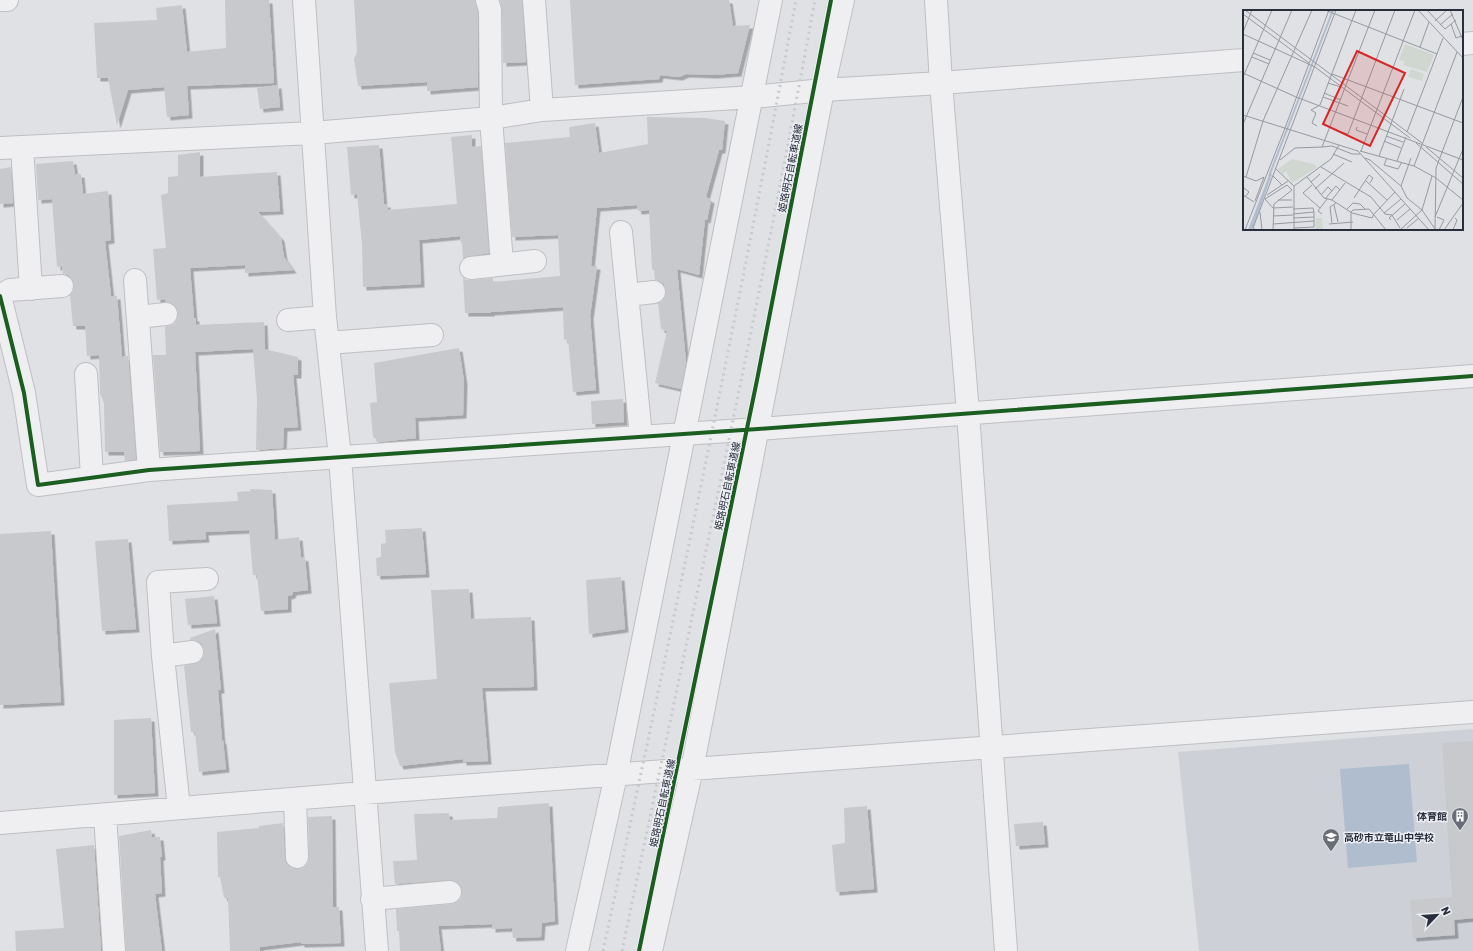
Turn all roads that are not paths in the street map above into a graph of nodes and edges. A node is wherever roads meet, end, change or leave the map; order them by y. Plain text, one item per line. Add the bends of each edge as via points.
1 (0, 0) edge
2 (7, 0) edge
3 (304, 0) edge
4 (487, 0) edge
5 (534, 0) edge
6 (843, 0) edge
7 (936, 0) edge
8 (766, 3) edge
9 (1473, 43) edge
10 (1463, 44) edge
11 (1243, 60) edge
12 (941, 83) junction
13 (823, 90) junction
14 (753, 97) junction
15 (542, 110) junction
16 (491, 118) junction
17 (313, 133) junction
18 (22, 147) junction
19 (0, 148) edge
20 (621, 232) dead end
21 (535, 261) dead end
22 (502, 264) junction
23 (471, 268) dead end
24 (135, 280) dead end
25 (62, 286) dead end
26 (31, 289) junction
27 (654, 292) dead end
28 (627, 295) junction
29 (0, 296) edge
30 (166, 314) dead end
31 (138, 317) junction
32 (325, 317) junction
33 (288, 320) dead end
34 (432, 335) dead end
35 (328, 343) junction
36 (86, 374) dead end
37 (1473, 376) edge
38 (968, 413) junction
39 (758, 429) junction
40 (685, 433) junction
41 (641, 436) junction
42 (340, 457) junction
43 (149, 470) junction
44 (92, 477) junction
45 (206, 579) dead end
46 (192, 652) dead end
47 (163, 656) junction
48 (1473, 712) edge
49 (992, 748) junction
50 (692, 770) junction
51 (616, 775) junction
52 (364, 793) junction
53 (295, 799) junction
54 (179, 808) junction
55 (105, 815) junction
56 (0, 824) edge
57 (297, 857) dead end
58 (450, 892) dead end
59 (372, 899) junction
60 (114, 951) edge
61 (376, 951) edge
62 (577, 951) edge
63 (651, 951) edge
64 (1006, 951) edge

1 - 2 street
3 - 17 street
4 - 16 street via 490,10
5 - 15 street
6 - 13 street
7 - 12 street
8 - 14 street
9 - 10 street
11 - 12 street
12 - 13 street
12 - 38 street
13 - 14 street
13 - 39 street
14 - 15 street
14 - 40 street
15 - 16 street
16 - 17 street
16 - 22 street
17 - 18 street
17 - 32 street
18 - 19 street
18 - 26 street
20 - 28 street
21 - 22 street
22 - 23 street
24 - 31 street
25 - 26 street
26 - 29 street via 10,290
27 - 28 street
28 - 41 street
29 - 44 street via 24,393 38,485
30 - 31 street
31 - 43 street
32 - 33 street
32 - 35 street
34 - 35 street
35 - 42 street
36 - 44 street
37 - 38 street
38 - 39 street
38 - 49 street
39 - 40 street
39 - 50 street
40 - 41 street
40 - 51 street
41 - 42 street
42 - 43 street
42 - 52 street
43 - 44 street
45 - 47 street via 158,582
46 - 47 street
47 - 54 street
48 - 49 street
49 - 50 street
49 - 64 street
50 - 51 street
50 - 63 street
51 - 52 street
51 - 62 street
52 - 53 street
52 - 59 street
53 - 54 street
53 - 57 street
54 - 55 street
55 - 56 street
55 - 60 street
58 - 59 street
59 - 61 street

